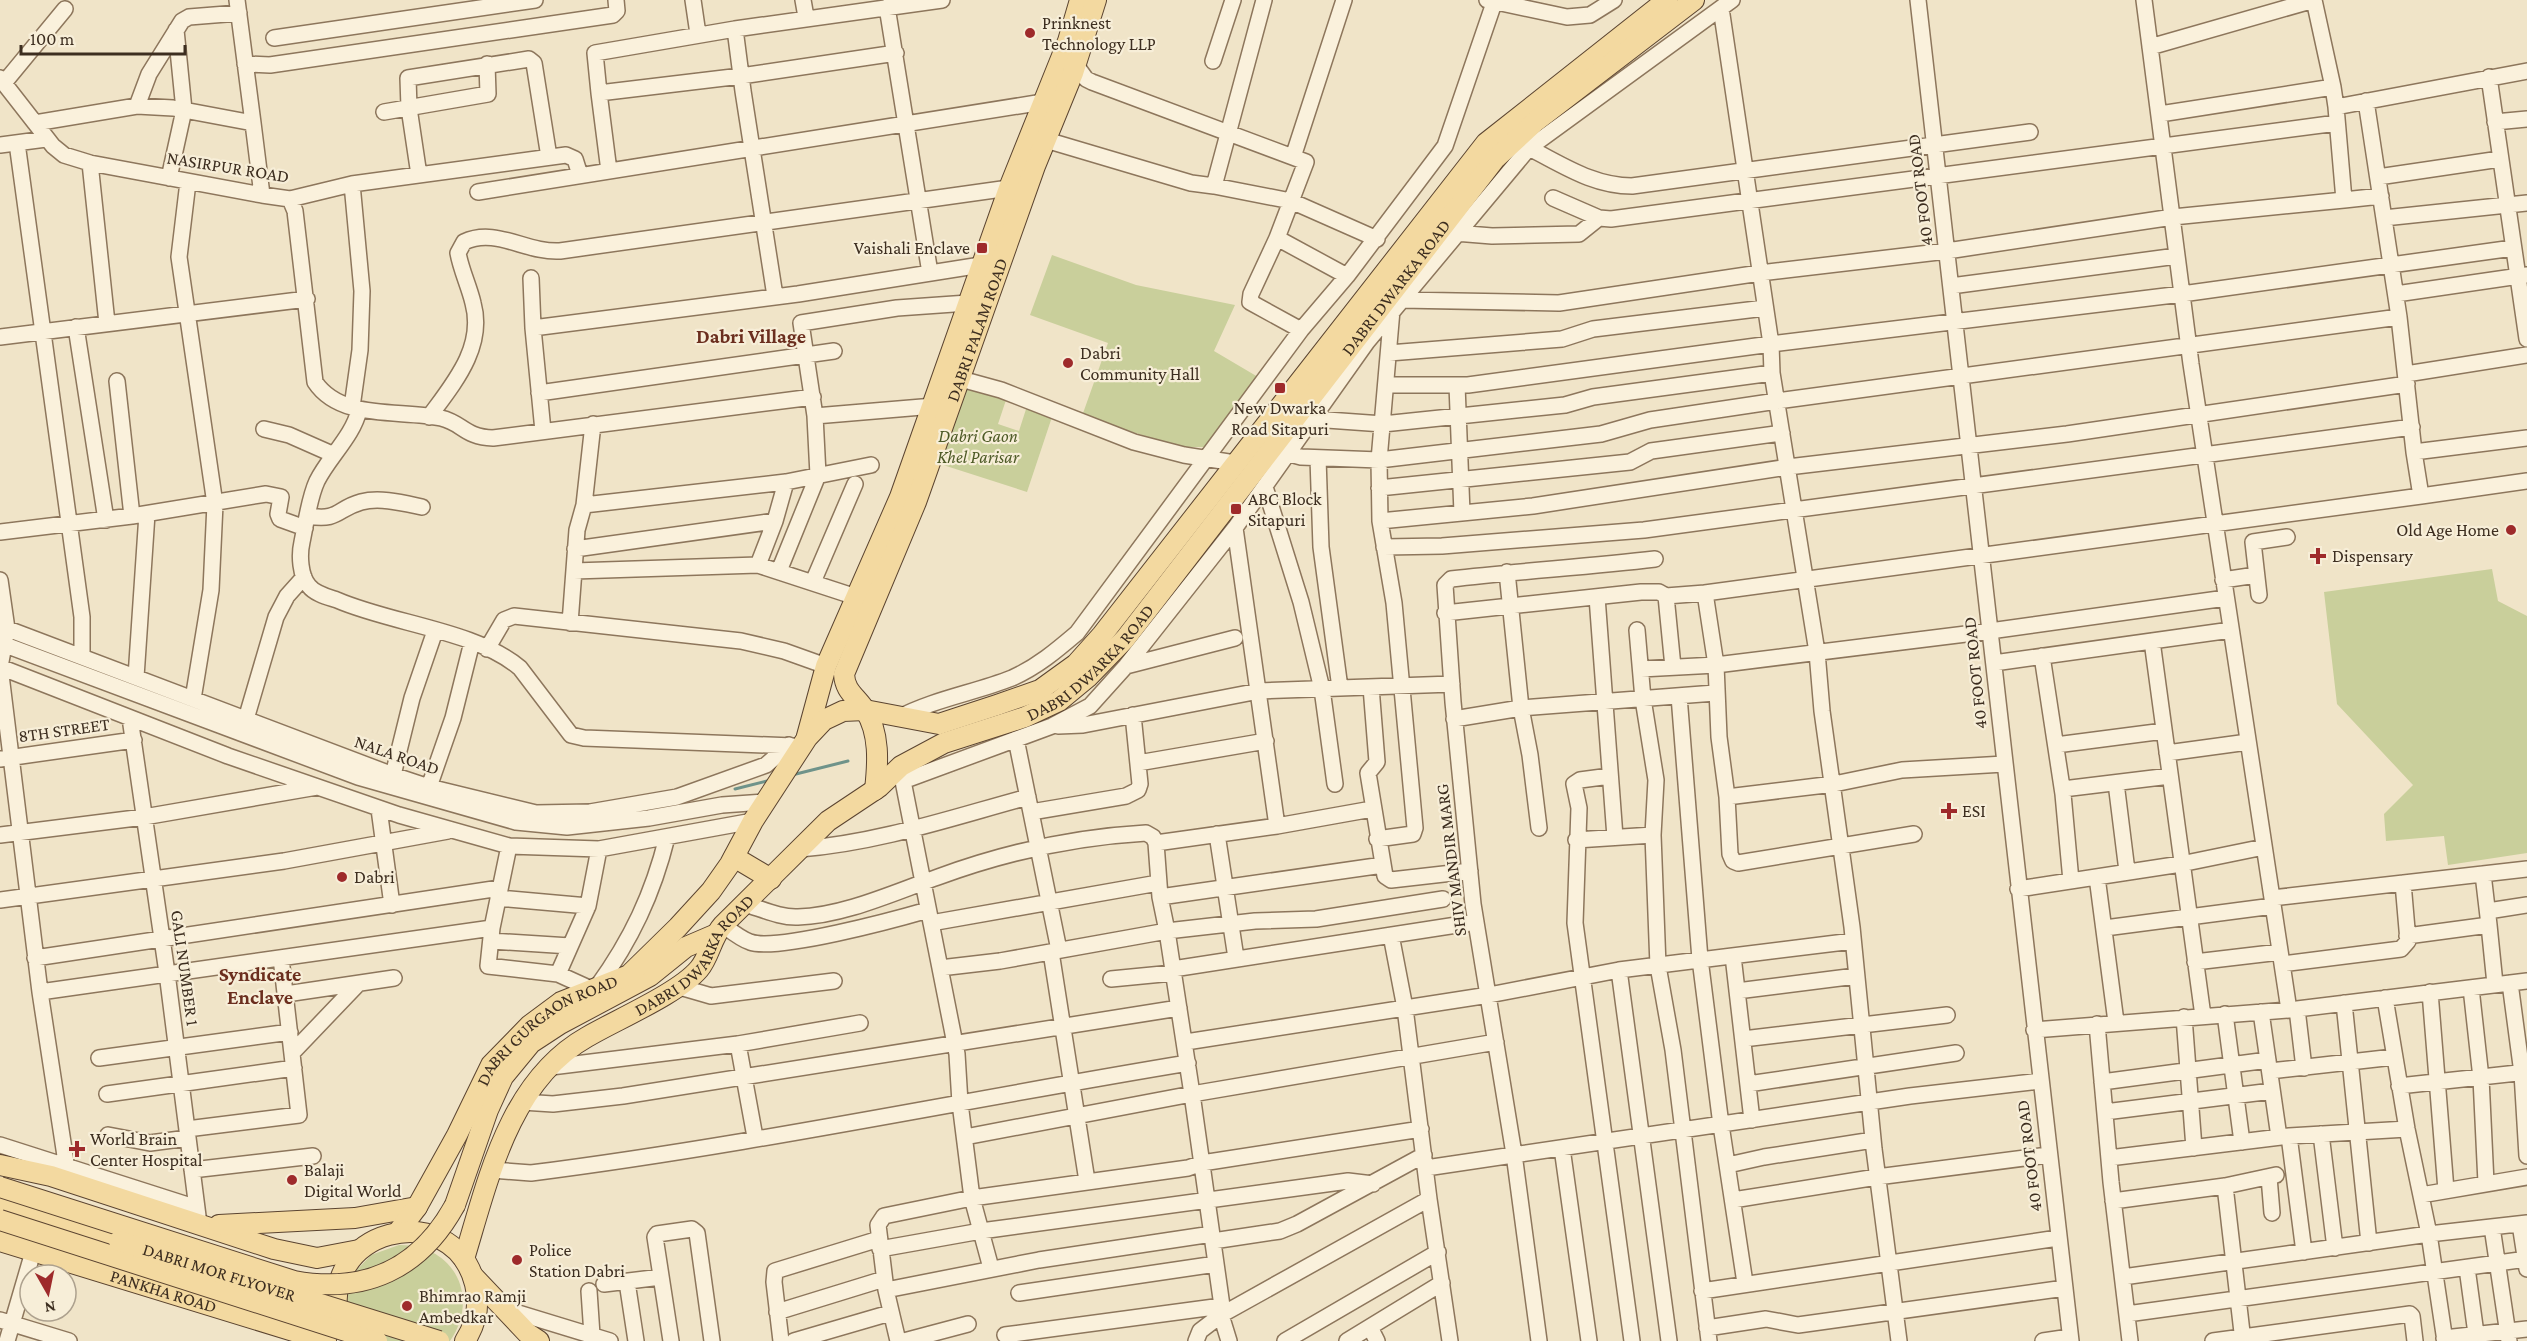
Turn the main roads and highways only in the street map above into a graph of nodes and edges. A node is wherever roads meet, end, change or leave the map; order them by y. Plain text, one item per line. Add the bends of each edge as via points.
1 (1080, 0) edge
2 (1096, 0) edge
3 (1667, 0) edge
4 (1694, 0) edge
5 (953, 376) junction
6 (865, 710) junction
7 (799, 746) junction
8 (875, 790) junction
9 (734, 857) junction
10 (771, 879) junction
11 (718, 930) junction
12 (0, 1165) edge
13 (0, 1187) edge
14 (0, 1202) edge
15 (417, 1207) junction
16 (200, 1219) junction
17 (0, 1220) edge
18 (223, 1232) junction
19 (398, 1232) junction
20 (0, 1241) edge
21 (359, 1250) junction
22 (469, 1267) junction
23 (195, 1302) junction
24 (326, 1341) edge
25 (349, 1341) edge
26 (377, 1341) edge
27 (439, 1341) edge
28 (465, 1341) edge
29 (539, 1341) edge

1 - 5 main road, DABRI PALAM ROAD via 968,303
2 - 5 main road, DABRI PALAM ROAD via 1076,64
3 - 6 main road, DABRI DWARKA ROAD via 1486,143 1076,664 1040,690 939,724
4 - 8 main road, DABRI DWARKA ROAD via 1536,121 1495,159 1279,452 1125,639 1088,677 1059,701 1025,717 944,742
5 - 6 main road, DABRI PALAM ROAD via 899,545 844,674 844,686
5 - 7 main road, DABRI PALAM ROAD via 934,406 900,496 826,666
6 - 7 main road, DABRI DWARKA ROAD via 843,711 824,720
6 - 8 main road, DABRI PALAM ROAD via 879,762
7 - 9 main road, DABRI GURGAON ROAD
8 - 10 main road, DABRI DWARKA ROAD via 828,821
9 - 10 main road
9 - 15 main road, DABRI GURGAON ROAD via 711,891 629,975 561,1002 530,1025 490,1065
10 - 11 main road, DABRI DWARKA ROAD
11 - 13 main road, bridge via 686,946 650,976 531,1043 503,1077 444,1224 416,1255 378,1276 336,1286 294,1281
11 - 22 main road, DABRI DWARKA ROAD via 701,968 680,987 583,1039 550,1066 522,1102 492,1170
12 - 16 main road via 68,1174
14 - 27 main road, DABRI MOR FLYOVER, bridge
15 - 16 main road via 355,1218
15 - 19 main road, DABRI GURGAON ROAD
16 - 18 main road
17 - 26 main road, DABRI MOR FLYOVER, bridge
18 - 21 main road via 316,1258
18 - 23 main road
19 - 21 main road via 377,1238
19 - 22 main road via 424,1233 436,1238
20 - 23 main road, PANKHA ROAD
21 - 25 main road via 343,1273 337,1300 341,1327
22 - 28 main road via 478,1303
22 - 29 main road via 526,1333
23 - 24 main road, PANKHA ROAD

